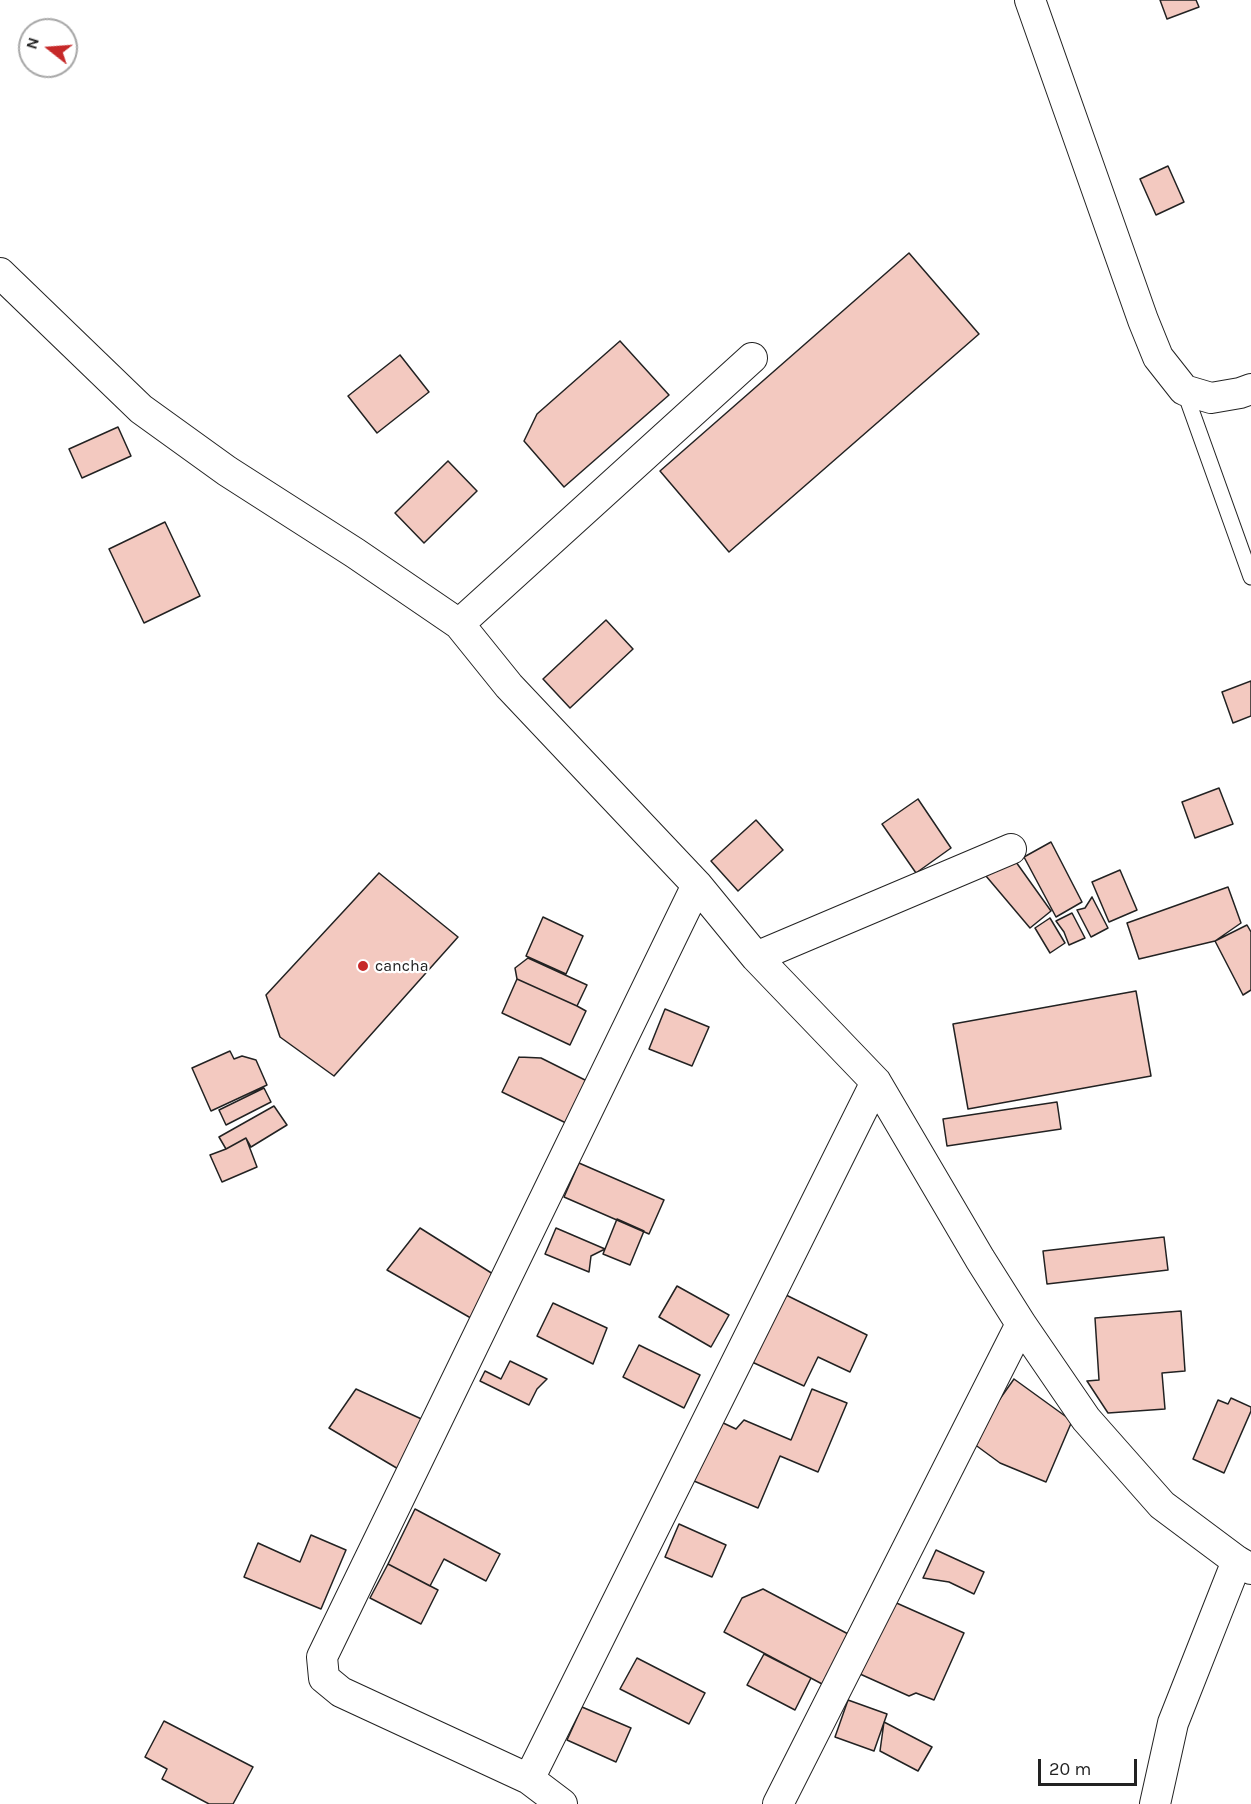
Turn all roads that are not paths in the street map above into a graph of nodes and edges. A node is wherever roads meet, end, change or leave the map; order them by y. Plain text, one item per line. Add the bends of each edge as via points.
1 (1030, 0) edge
2 (0, 273) edge
3 (752, 358) dead end
4 (1251, 389) edge
5 (1184, 390) junction
6 (1251, 577) edge
7 (459, 624) junction
8 (1011, 849) dead end
9 (697, 885) junction
10 (756, 957) junction
11 (876, 1082) junction
12 (1021, 1324) junction
13 (1244, 1565) edge
14 (529, 1779) junction
15 (562, 1804) edge
16 (778, 1804) edge
17 (1155, 1804) edge

1 - 5 street via 1143,321 1158,357
2 - 7 street via 141,409 227,471
3 - 7 street
4 - 5 street via 1211,398
5 - 6 lane
7 - 9 street via 509,687
8 - 10 street
9 - 10 street
9 - 14 street via 322,1657 324,1678 341,1692
10 - 11 street
11 - 12 street
11 - 14 street
12 - 13 street via 1086,1419 1162,1505
12 - 16 street
13 - 17 street via 1173,1723
14 - 15 street

